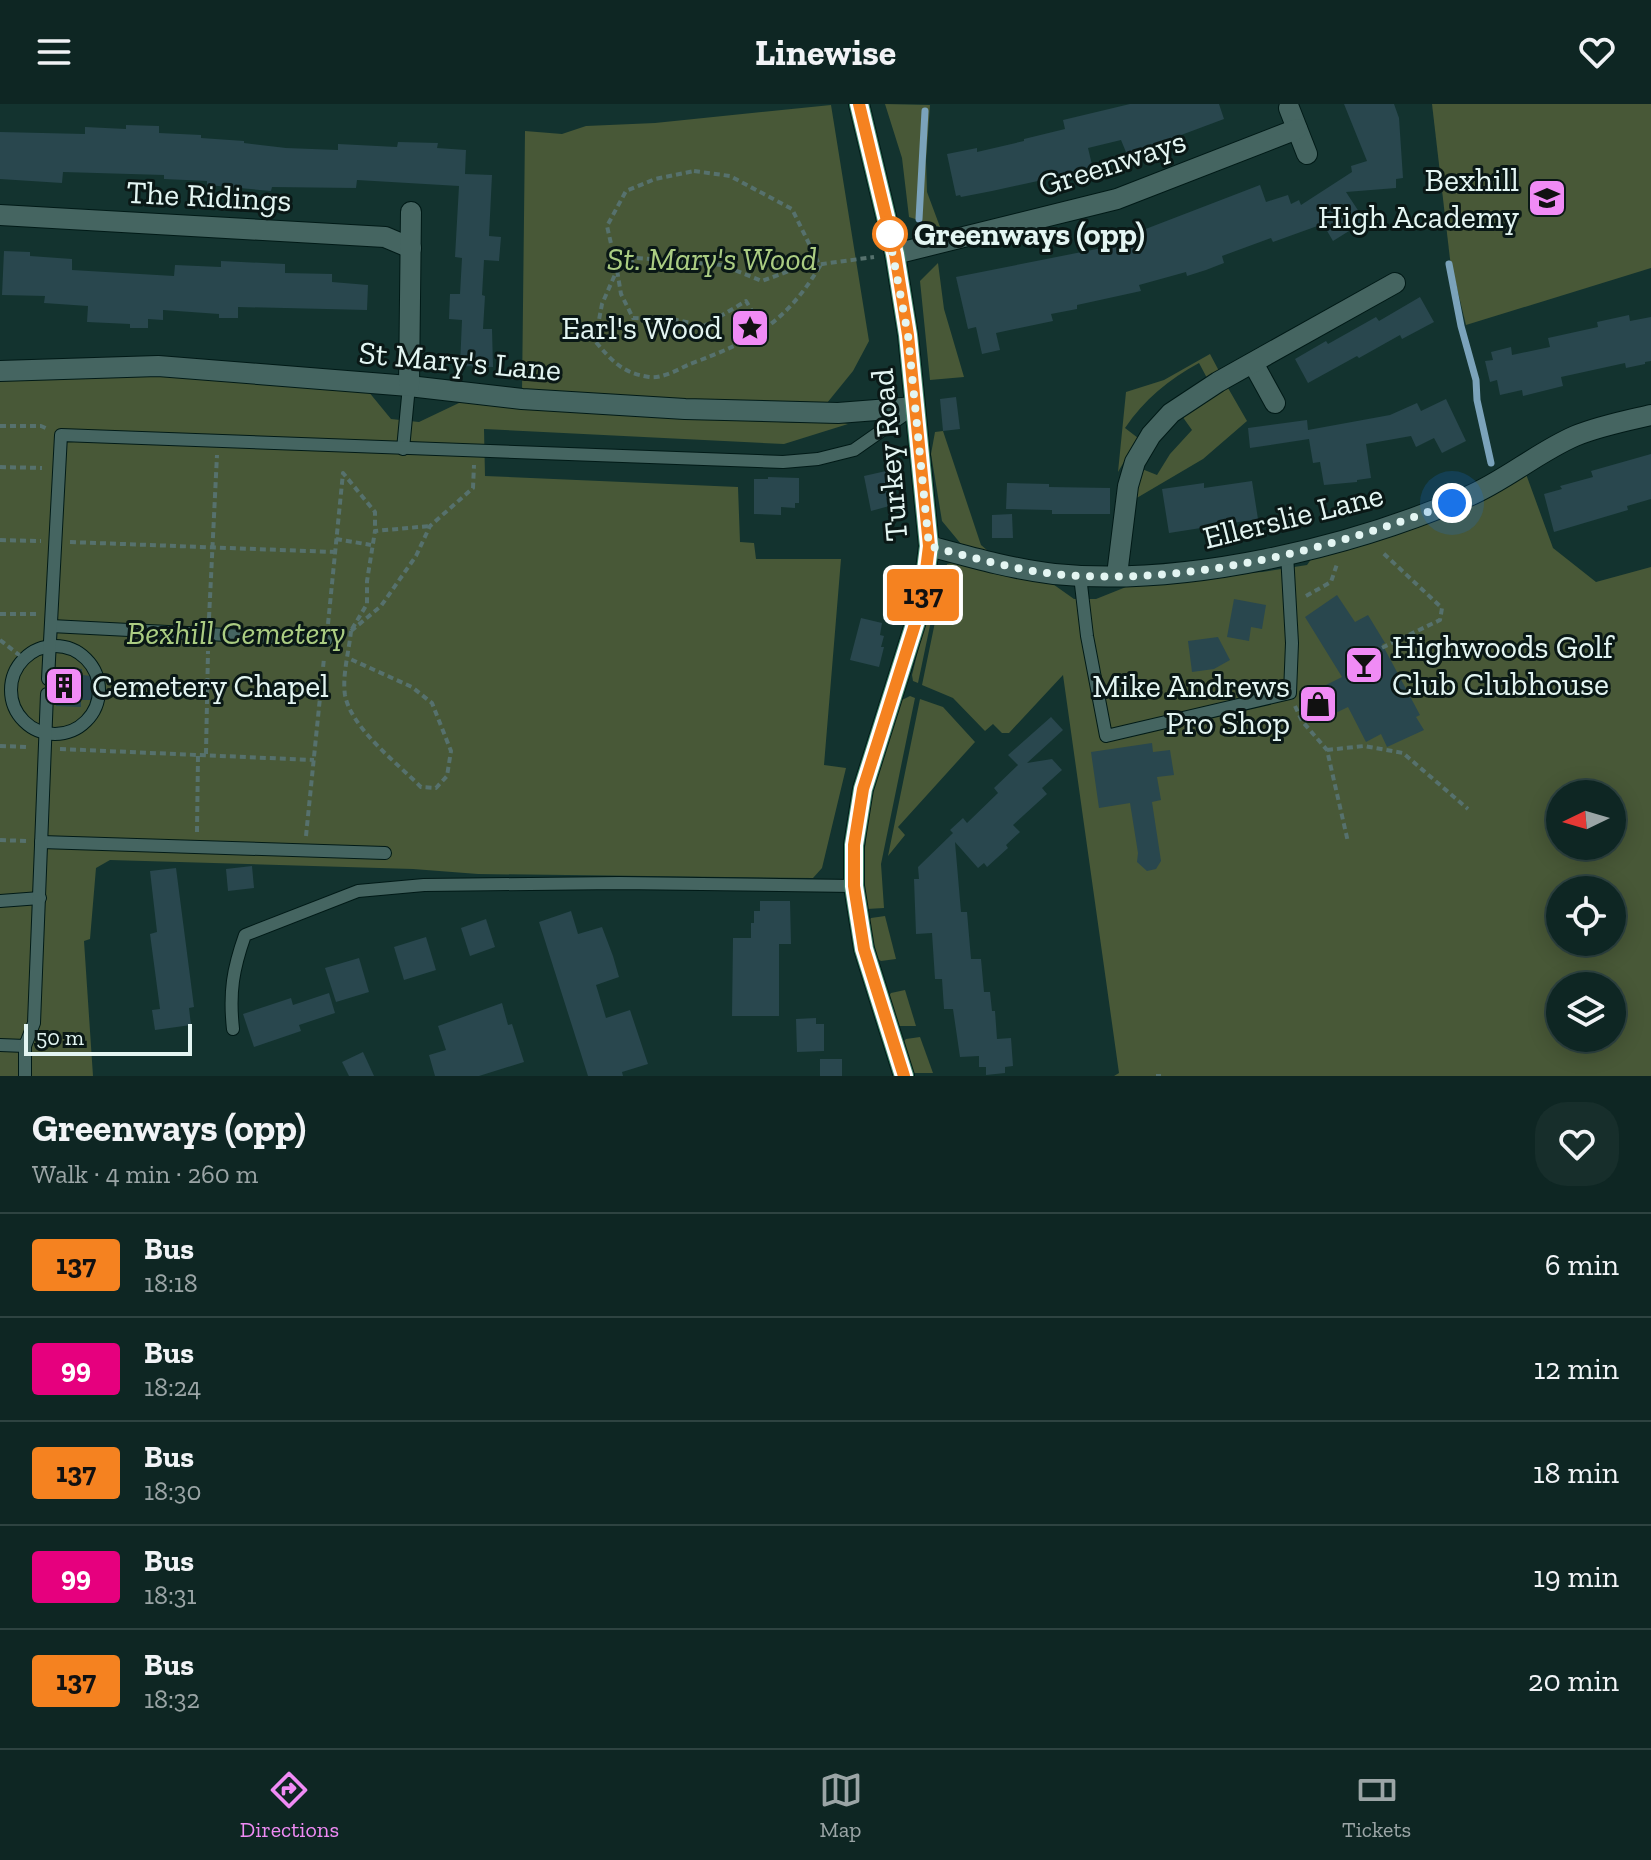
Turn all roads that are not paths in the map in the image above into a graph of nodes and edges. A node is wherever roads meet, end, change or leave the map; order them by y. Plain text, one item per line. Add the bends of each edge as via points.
1 (859, 104) edge
2 (1289, 108) dead end
3 (1297, 129) junction
4 (1307, 154) dead end
5 (411, 212) dead end
6 (0, 215) edge
7 (411, 248) junction
8 (895, 254) junction
9 (1395, 283) dead end
10 (1253, 363) junction
11 (0, 371) edge
12 (409, 386) junction
13 (1275, 403) dead end
14 (915, 407) junction
15 (1651, 415) edge
16 (403, 449) junction
17 (929, 546) junction
18 (1287, 554) junction
19 (1117, 575) junction
20 (1080, 576) junction
21 (51, 620) junction
22 (327, 635) road end
23 (50, 645) junction
24 (48, 679) dead end
25 (47, 694) dead end
26 (45, 734) junction
27 (41, 842) junction
28 (385, 853) dead end
29 (854, 886) junction
30 (40, 898) junction
31 (0, 901) edge
32 (233, 1029) dead end
33 (0, 1045) edge
34 (25, 1046) junction
35 (25, 1076) edge
36 (904, 1076) edge

1 - 8 street, Turkey Road
2 - 3 street
3 - 4 street
3 - 8 street, Greenways via 1117,199
5 - 7 street
6 - 7 street, The Ridings via 385,237
7 - 12 street
8 - 14 street, Turkey Road
9 - 10 street
10 - 13 street
10 - 19 street via 1171,413 1151,435 1128,486
11 - 12 street, St Mary's Lane via 158,366
12 - 14 street, St Mary's Lane via 685,409 838,413
12 - 16 lane
14 - 16 lane via 854,450 783,462
14 - 17 street, Turkey Road
15 - 18 street, Ellerslie Lane via 1574,437 1472,495 1432,511
16 - 21 lane via 61,435
17 - 20 street, Ellerslie Lane
17 - 29 street, Turkey Road via 922,602 863,789
18 - 19 street, Ellerslie Lane via 1196,570
18 - 20 lane via 1290,693 1106,736
19 - 20 street, Ellerslie Lane
21 - 22 lane via 208,634
21 - 23 lane
23 - 24 lane
23 - 26 lane via 23,658 10,687 20,718
23 - 26 lane via 71,648 87,659 100,693 83,725 66,734
25 - 26 lane
26 - 27 lane
27 - 28 lane
27 - 30 lane
29 - 32 lane via 619,883 358,891 245,935 230,993
29 - 36 street, Turkey Road via 864,949
30 - 31 lane
30 - 34 lane via 34,1023
33 - 34 lane
34 - 35 lane

